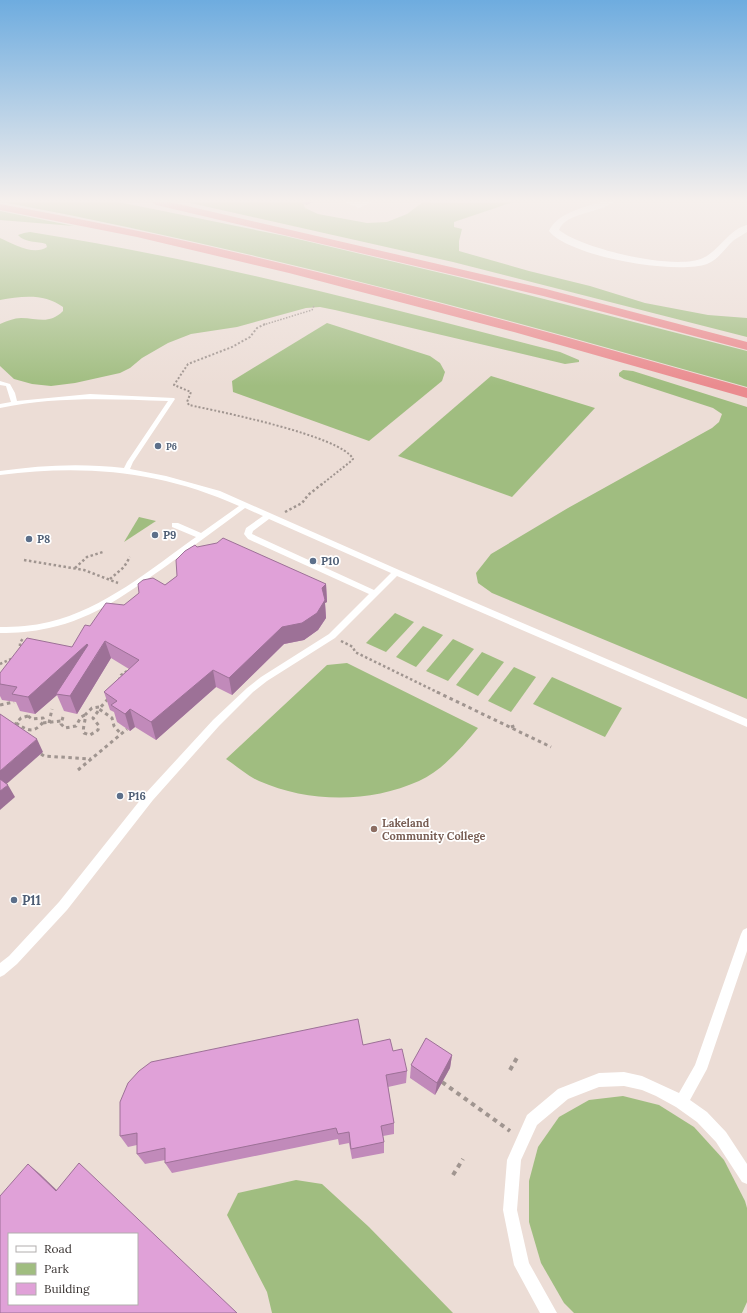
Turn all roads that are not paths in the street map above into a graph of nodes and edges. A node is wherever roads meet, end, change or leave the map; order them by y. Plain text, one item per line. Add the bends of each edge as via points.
1 (233, 263) edge
2 (261, 263) edge
3 (421, 263) edge
4 (657, 263) edge
5 (697, 263) edge
6 (407, 300) junction
7 (747, 346) edge
8 (0, 383) edge
9 (747, 393) edge
10 (14, 403) junction
11 (0, 406) edge
12 (127, 469) junction
13 (0, 473) edge
14 (245, 505) junction
15 (268, 516) junction
16 (175, 525) dead end
17 (202, 536) junction
18 (396, 572) junction
19 (370, 591) junction
20 (0, 630) edge
21 (747, 723) edge
22 (747, 934) edge
23 (0, 971) edge
24 (681, 1102) junction
25 (747, 1177) edge
26 (549, 1313) edge

1 - 6 highway
2 - 6 highway
3 - 7 highway
4 - 5 street
6 - 9 highway
8 - 10 lane via 8,384
10 - 11 lane
10 - 12 lane via 90,396 172,399
12 - 13 lane via 77,466
12 - 14 lane via 194,484
14 - 15 lane
14 - 17 lane
15 - 18 lane
15 - 19 lane via 249,530 248,534 251,537
16 - 17 lane
17 - 20 lane via 129,589 96,609 54,625
18 - 19 lane
18 - 21 lane
19 - 23 lane via 332,636 264,679 216,723 149,798 63,906
22 - 24 lane via 700,1069
24 - 25 lane via 702,1117 721,1137
24 - 26 lane via 642,1083 624,1079 598,1080 563,1094 532,1120 514,1160 510,1210 522,1265

